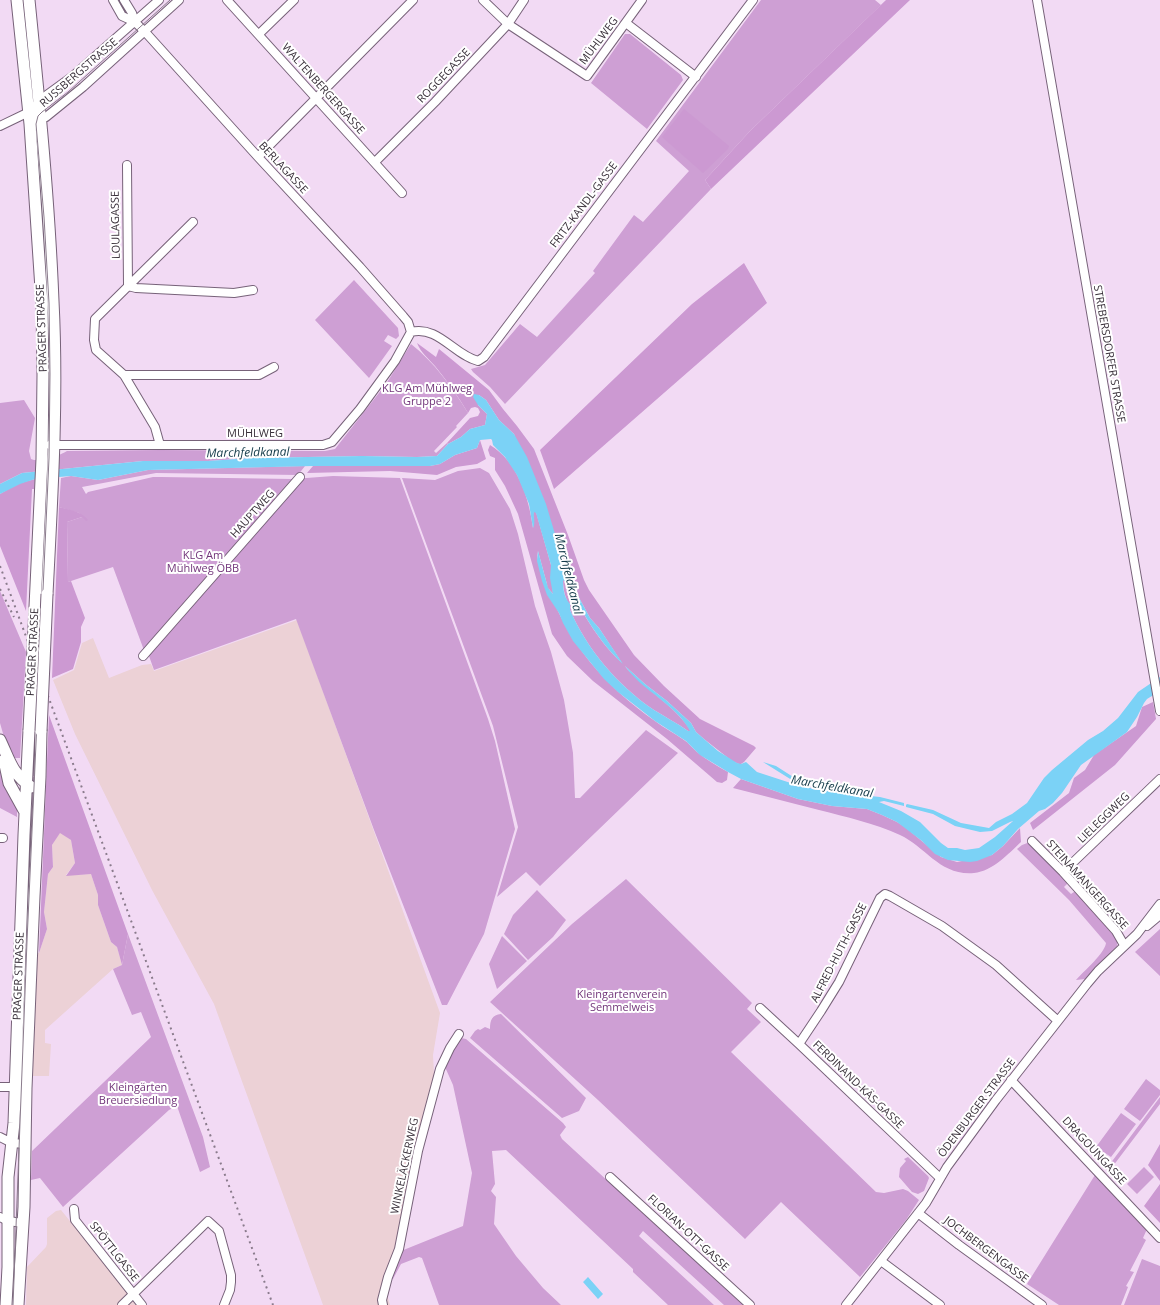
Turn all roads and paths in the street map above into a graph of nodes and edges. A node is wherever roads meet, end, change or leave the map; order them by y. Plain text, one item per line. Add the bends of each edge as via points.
1 (17, 0) edge
2 (29, 0) edge
3 (113, 0) edge
4 (124, 0) edge
5 (159, 0) edge
6 (179, 0) edge
7 (227, 0) edge
8 (294, 0) edge
9 (413, 0) edge
10 (483, 0) edge
11 (524, 0) edge
12 (642, 0) edge
13 (753, 0) edge
14 (1037, 0) edge
15 (135, 22) junction
16 (626, 23) junction
17 (508, 24) junction
18 (144, 31) junction
19 (259, 34) junction
20 (696, 77) junction
21 (316, 99) junction
22 (39, 102) junction
23 (29, 112) junction
24 (41, 118) junction
25 (0, 126) edge
26 (258, 157) junction
27 (375, 162) junction
28 (127, 165) dead end
29 (402, 193) dead end
30 (193, 222) dead end
31 (128, 286) junction
32 (254, 290) dead end
33 (411, 332) junction
34 (274, 367) dead end
35 (124, 375) junction
36 (54, 445) junction
37 (160, 445) junction
38 (42, 446) junction
39 (300, 476) dead end
40 (143, 656) dead end
41 (1160, 710) edge
42 (0, 741) edge
43 (28, 746) junction
44 (7, 755) junction
45 (6, 773) junction
46 (40, 777) junction
47 (1160, 779) edge
48 (29, 787) junction
49 (39, 808) junction
50 (25, 812) junction
51 (1032, 841) dead end
52 (1063, 872) junction
53 (1160, 904) edge
54 (1160, 914) edge
55 (1137, 934) junction
56 (1124, 945) junction
57 (760, 1008) dead end
58 (1058, 1021) junction
59 (459, 1034) dead end
60 (800, 1044) junction
61 (1011, 1080) junction
62 (0, 1087) edge
63 (20, 1087) junction
64 (0, 1137) edge
65 (12, 1143) junction
66 (25, 1144) junction
67 (610, 1177) dead end
68 (940, 1178) junction
69 (74, 1209) dead end
70 (918, 1213) junction
71 (4, 1219) edge
72 (23, 1223) junction
73 (1160, 1238) edge
74 (881, 1261) junction
75 (133, 1294) junction
76 (849, 1304) edge
77 (6, 1305) edge
78 (18, 1305) edge
79 (122, 1305) edge
80 (142, 1305) edge
81 (224, 1305) edge
82 (383, 1305) edge
83 (750, 1305) edge
84 (940, 1305) edge
85 (1042, 1305) edge

1 - 23 main road, PRAGER STRASSE
2 - 22 main road, PRAGER STRASSE
3 - 15 street, BERLAGASSE via 122,16
4 - 15 street, BERLAGASSE
5 - 15 street, RUSSBERGSTRASSE
6 - 18 street, RUSSBERGSTRASSE
7 - 19 street, WALTENBERGERGASSE
8 - 19 street
9 - 21 street
10 - 17 street
11 - 17 street, ROGGEGASSE
12 - 16 street, MÜHLWEG
13 - 20 street, FRITZ-KANDL-GASSE
14 - 41 street, STREBERSDORFER STRASSE
15 - 18 street, BERLAGASSE
15 - 22 street, RUSSBERGSTRASSE
16 - 17 street, MÜHLWEG via 586,76
16 - 20 street
17 - 27 street, ROGGEGASSE
18 - 24 street, RUSSBERGSTRASSE via 83,87 46,117
18 - 26 street, BERLAGASSE
19 - 21 street, WALTENBERGERGASSE
20 - 33 street, FRITZ-KANDL-GASSE via 484,357 478,361 470,359 426,330
21 - 26 street
21 - 27 street, WALTENBERGERGASSE
22 - 23 street, RUSSBERGSTRASSE
22 - 24 main road, PRAGER STRASSE
23 - 24 street, RUSSBERGSTRASSE
23 - 25 street
23 - 38 main road, PRAGER STRASSE via 42,304
24 - 36 main road, PRAGER STRASSE via 53,302
26 - 33 street, BERLAGASSE via 362,269 408,322
27 - 29 street, WALTENBERGERGASSE
28 - 31 street, LOULAGASSE
30 - 31 street
31 - 32 street via 234,293
31 - 35 street via 95,319 94,340 96,350
33 - 37 street, MÜHLWEG via 376,388 332,442 319,446
34 - 35 street via 258,375
35 - 37 street via 155,427
36 - 37 street, MÜHLWEG
36 - 38 street, MÜHLWEG
36 - 46 main road, PRAGER STRASSE, bridge
38 - 43 main road, PRAGER STRASSE, bridge
39 - 40 street, HAUPTWEG
42 - 44 main road
42 - 45 main road
43 - 44 main road via 26,756 20,762 12,760
43 - 48 main road, PRAGER STRASSE
44 - 48 main road via 14,772
45 - 48 main road via 16,785
45 - 50 main road via 11,788
46 - 48 main road
46 - 49 main road, PRAGER STRASSE
47 - 52 street, LIELEGGWEG
48 - 49 main road via 37,796
48 - 50 main road, PRAGER STRASSE
49 - 63 main road, PRAGER STRASSE
50 - 63 main road, PRAGER STRASSE
51 - 52 street, STEINAMANGERGASSE
52 - 56 street, STEINAMANGERGASSE via 1116,931
53 - 55 street, ÖDENBURGER STRASSE
54 - 55 street, ÖDENBURGER STRASSE
55 - 56 street, ÖDENBURGER STRASSE
56 - 58 street, ÖDENBURGER STRASSE via 1098,971
57 - 60 street, FERDINAND-KÄS-GASSE
58 - 60 street, ALFRED-HUTH-GASSE via 996,965 942,926 885,894 880,898 839,982
58 - 61 street, ÖDENBURGER STRASSE
59 - 82 street, WINKELÄCKERWEG via 440,1069 418,1151 399,1249 388,1277
60 - 68 street, FERDINAND-KÄS-GASSE
61 - 68 street, ÖDENBURGER STRASSE
61 - 73 street, DRAGOUNGASSE
62 - 63 street
63 - 65 main road, PRAGER STRASSE
63 - 66 main road, PRAGER STRASSE
64 - 65 street
65 - 66 street
65 - 71 main road, PRAGER STRASSE
66 - 72 main road, PRAGER STRASSE
67 - 83 street, FLORIAN-OTT-GASSE
68 - 70 street, ÖDENBURGER STRASSE
69 - 75 street, SPÖTTLGASSE via 75,1220
70 - 74 street, ÖDENBURGER STRASSE
70 - 85 street, JOCHBERGENGASSE
71 - 72 street
71 - 77 main road, PRAGER STRASSE via 8,1267
72 - 78 main road, PRAGER STRASSE
74 - 76 street, ÖDENBURGER STRASSE
74 - 84 street
75 - 79 street
75 - 80 street, SPÖTTLGASSE
75 - 81 street via 208,1221 219,1231 231,1275 230,1290

